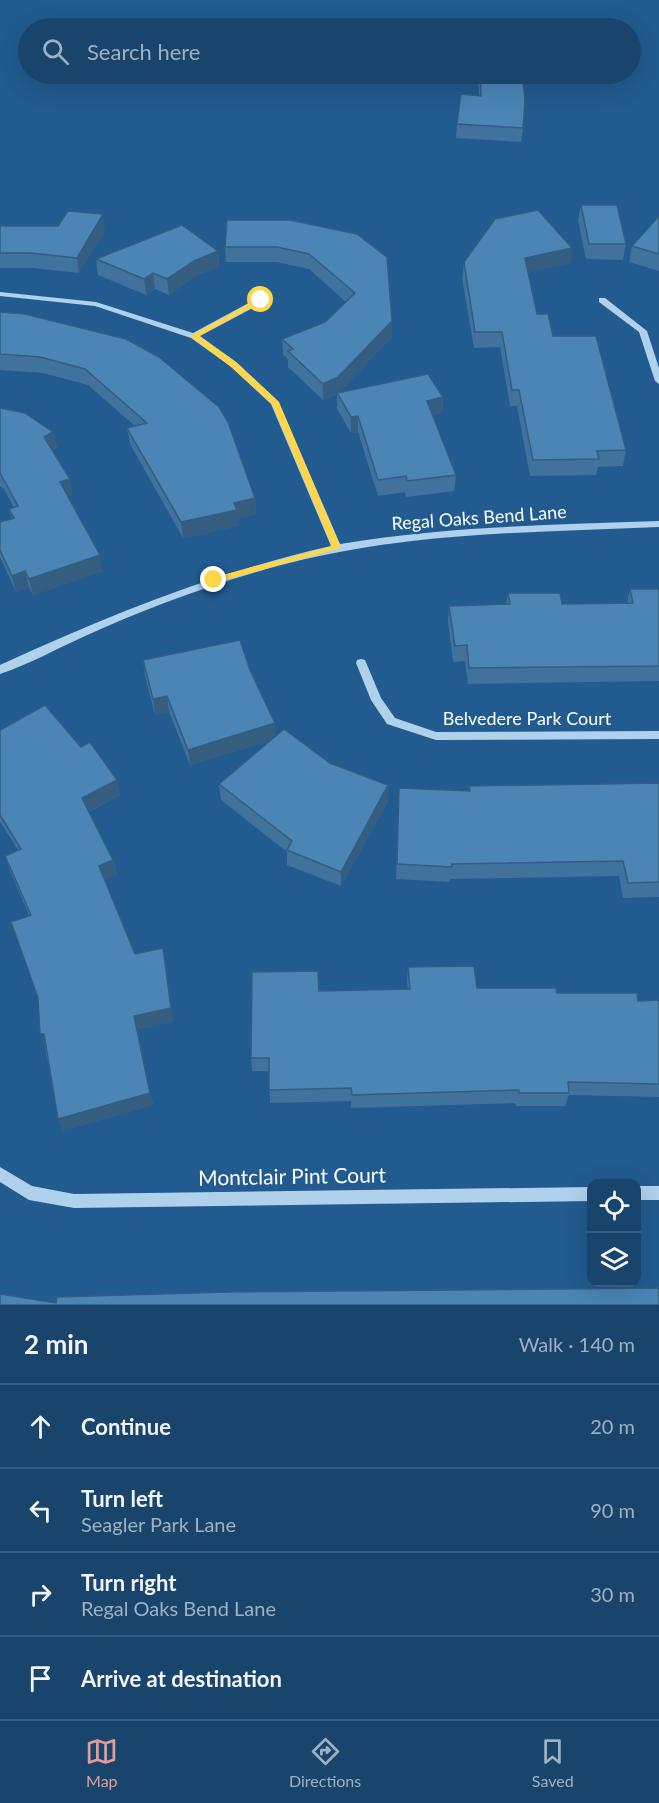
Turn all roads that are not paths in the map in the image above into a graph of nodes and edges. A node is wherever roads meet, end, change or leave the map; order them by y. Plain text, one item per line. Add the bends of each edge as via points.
1 (0, 294) edge
2 (261, 300) dead end
3 (602, 300) dead end
4 (194, 336) junction
5 (659, 381) edge
6 (659, 524) edge
7 (337, 548) junction
8 (361, 663) dead end
9 (0, 670) edge
10 (659, 735) edge
11 (0, 1174) edge
12 (641, 1193) edge
13 (659, 1193) edge
14 (587, 1194) edge

1 - 4 street via 96,304
2 - 4 street
3 - 5 street via 643,331
4 - 7 street via 275,402
6 - 7 street, Regal Oaks Bend Lane via 429,534
7 - 9 street, Regal Oaks Bend Lane via 214,580 98,624
8 - 10 street, Belvedere Park Court via 376,700 391,721 436,736
11 - 14 street, Montclair Pint Court via 29,1193 74,1201
12 - 13 street

